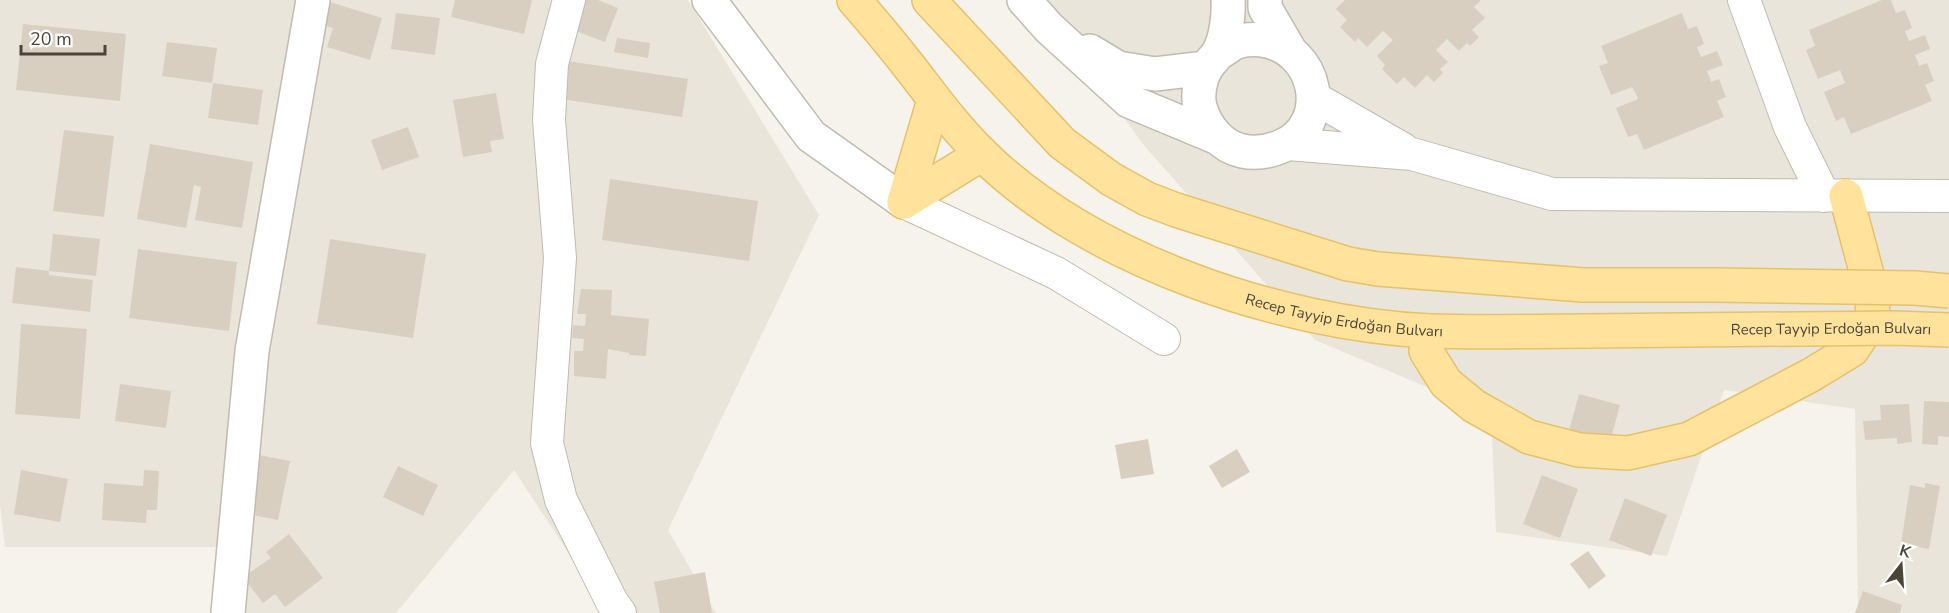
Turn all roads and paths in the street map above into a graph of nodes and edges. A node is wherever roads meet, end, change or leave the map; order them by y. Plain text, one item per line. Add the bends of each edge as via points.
1 (313, 0) edge
2 (569, 0) edge
3 (709, 0) edge
4 (854, 0) edge
5 (929, 0) edge
6 (1024, 0) edge
7 (1228, 0) edge
8 (1265, 0) edge
9 (1744, 0) edge
10 (1049, 28) junction
11 (1289, 49) junction
12 (1212, 60) junction
13 (1313, 97) junction
14 (934, 100) junction
15 (1218, 138) junction
16 (1288, 144) junction
17 (982, 154) junction
18 (1412, 154) junction
19 (1835, 196) junction
20 (1949, 196) edge
21 (904, 202) junction
22 (1949, 291) edge
23 (1949, 330) edge
24 (1428, 331) junction
25 (1164, 339) dead end
26 (228, 613) edge
27 (620, 613) edge

1 - 26 street via 252,351
2 - 27 street via 552,64 549,120 560,258 547,443 561,500
3 - 21 street via 811,136
4 - 14 main road, Recep Tayyip Erdoğan Bulvarı
5 - 22 main road, bridge via 1062,143 1111,179 1146,199 1348,264 1583,285
6 - 10 street
7 - 12 street via 1229,16
8 - 11 street via 1265,8
9 - 19 street via 1790,127
10 - 12 street via 1118,68 1155,74
10 - 15 street via 1129,101
11 - 12 street via 1272,41 1254,39 1235,43
11 - 13 street via 1302,62
12 - 15 street via 1200,86 1200,105 1206,123
13 - 16 street via 1310,115
13 - 18 street
14 - 17 main road, Recep Tayyip Erdoğan Bulvarı
14 - 21 main road
15 - 16 street via 1234,149 1253,153
16 - 18 street
17 - 21 main road
17 - 24 main road, Recep Tayyip Erdoğan Bulvarı via 1036,200 1160,267 1214,288 1322,318
18 - 19 street via 1552,194
19 - 20 street
19 - 24 main road via 1873,297 1872,320 1852,350 1689,439 1628,453 1579,450 1529,437 1474,406 1446,383 1426,351
21 - 25 street via 1056,273
23 - 24 main road, Recep Tayyip Erdoğan Bulvarı, bridge

